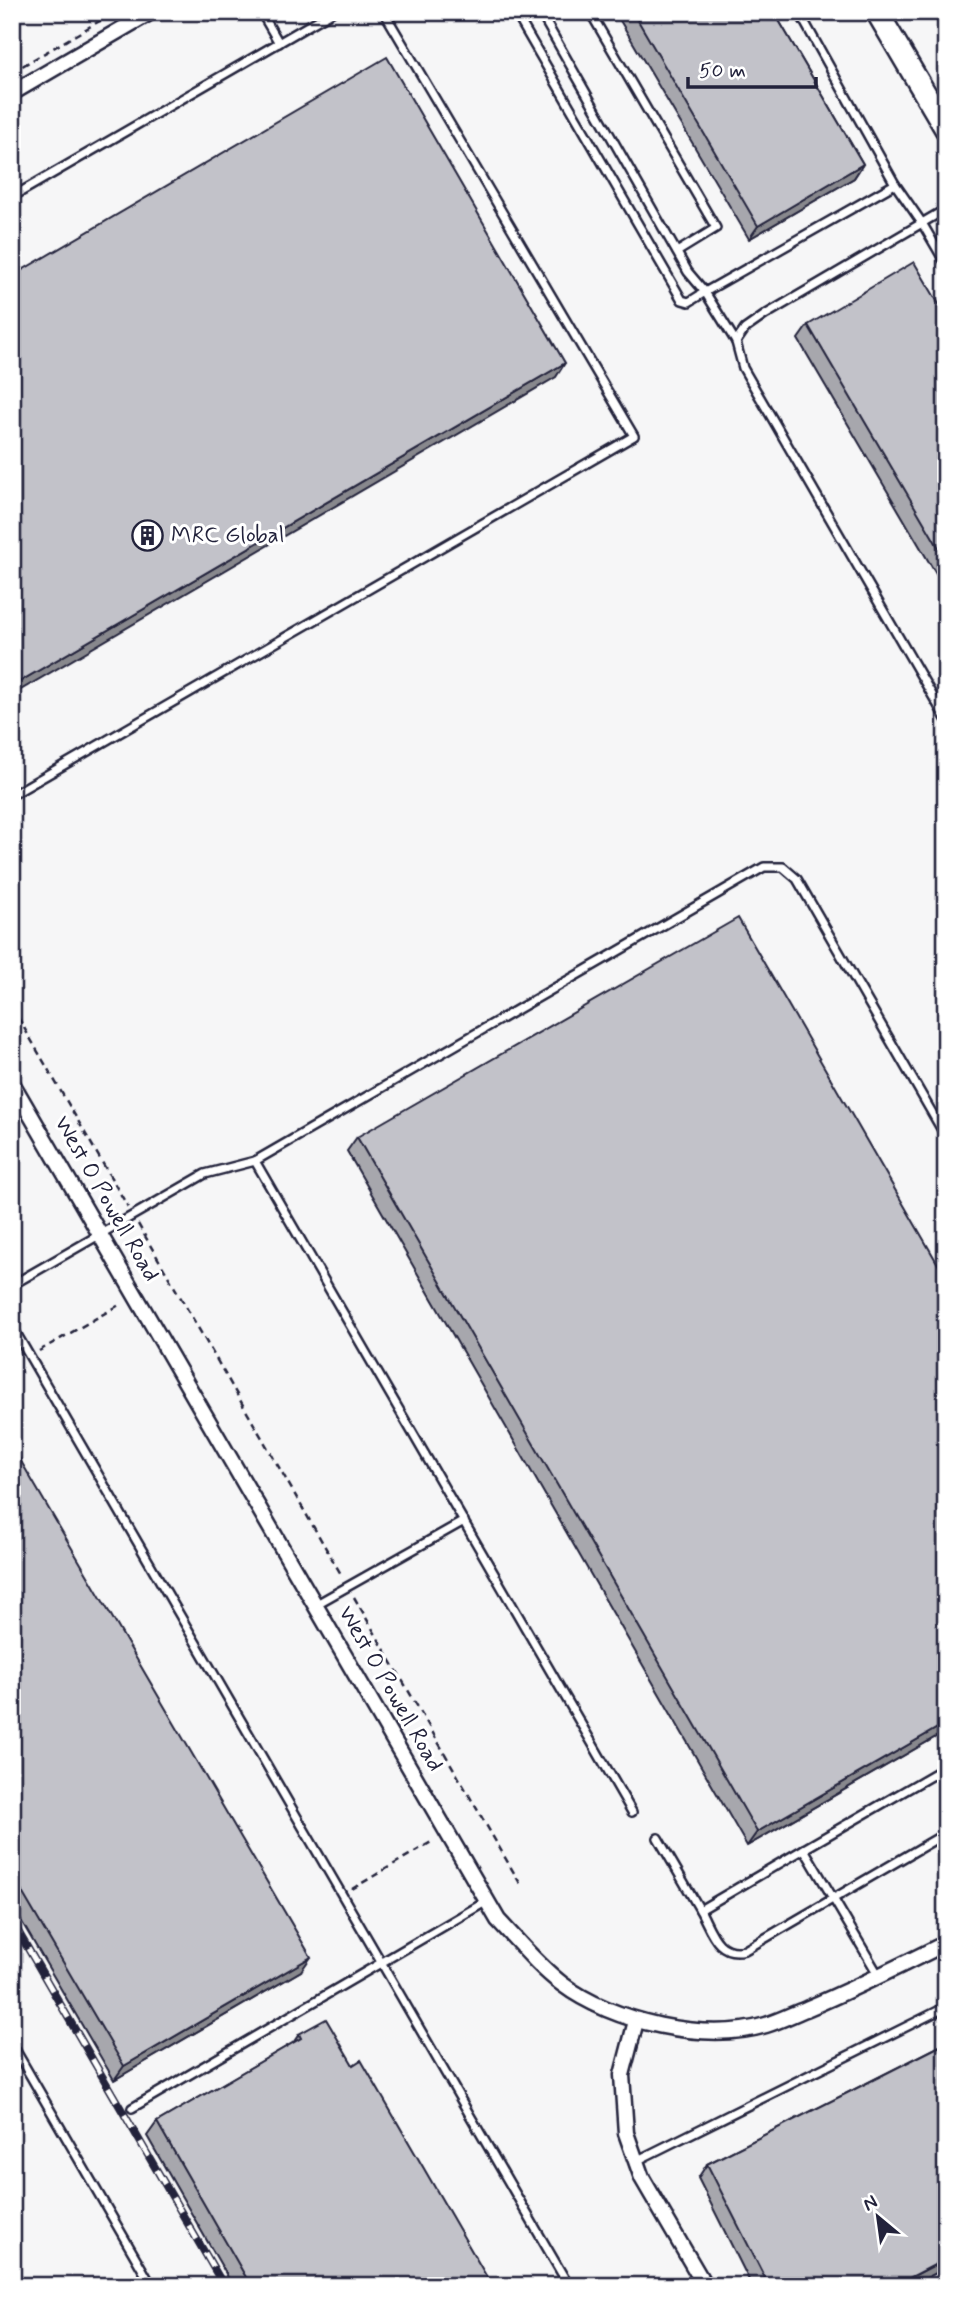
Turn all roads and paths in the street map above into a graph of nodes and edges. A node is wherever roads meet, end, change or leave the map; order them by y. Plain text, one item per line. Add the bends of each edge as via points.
1 (115, 12) edge
2 (151, 12) edge
3 (261, 12) edge
4 (332, 12) edge
5 (384, 12) edge
6 (515, 12) edge
7 (540, 12) edge
8 (590, 12) edge
9 (799, 12) edge
10 (877, 12) edge
11 (279, 43) junction
12 (12, 72) edge
13 (12, 93) edge
14 (946, 129) edge
15 (895, 184) junction
16 (12, 197) edge
17 (946, 208) edge
18 (922, 223) junction
19 (677, 252) junction
20 (946, 264) edge
21 (705, 292) junction
22 (736, 342) junction
23 (946, 719) edge
24 (12, 795) edge
25 (12, 1007) edge
26 (12, 1083) edge
27 (946, 1136) edge
28 (255, 1161) junction
29 (133, 1215) junction
30 (100, 1235) junction
31 (12, 1285) edge
32 (135, 1295) junction
33 (12, 1326) edge
34 (30, 1357) junction
35 (464, 1521) junction
36 (348, 1587) junction
37 (316, 1605) junction
38 (946, 1767) edge
39 (632, 1812) dead end
40 (447, 1832) junction
41 (946, 1833) edge
42 (657, 1838) dead end
43 (804, 1849) junction
44 (521, 1885) dead end
45 (343, 1894) junction
46 (833, 1898) junction
47 (487, 1901) junction
48 (700, 1910) junction
49 (946, 1943) edge
50 (382, 1962) junction
51 (879, 1977) junction
52 (946, 2007) edge
53 (636, 2021) junction
54 (12, 2045) edge
55 (132, 2108) dead end
56 (636, 2161) junction
57 (152, 2286) edge
58 (569, 2286) edge
59 (705, 2286) edge

1 - 12 path
2 - 13 street
3 - 11 lane
4 - 11 lane
5 - 24 lane via 634,436
6 - 21 lane via 682,300 689,302
7 - 19 lane
8 - 19 lane via 716,228
9 - 15 lane
10 - 14 main road
11 - 16 lane
15 - 18 lane
15 - 21 lane
17 - 18 lane
18 - 20 lane
18 - 22 lane via 765,315
19 - 21 lane
21 - 22 lane
22 - 23 lane via 743,368
25 - 29 path
26 - 30 street, West O Powell Road
27 - 28 lane via 797,879 783,866 764,867
28 - 29 lane via 205,1174
28 - 35 lane
29 - 30 lane
29 - 36 path
30 - 31 lane
30 - 32 street, West O Powell Road
32 - 34 path
32 - 37 street, West O Powell Road
33 - 34 lane
34 - 45 lane
35 - 36 lane
35 - 39 lane
36 - 37 lane
36 - 44 path
37 - 40 street, West O Powell Road
38 - 43 lane
40 - 45 path
40 - 47 street, West O Powell Road
41 - 46 lane
42 - 48 lane
43 - 46 lane
43 - 48 lane
45 - 50 lane
46 - 48 lane via 737,1952 729,1952 718,1942
46 - 51 lane
47 - 50 lane
47 - 53 street, West O Powell Road via 498,1920 561,1983 586,2000
49 - 51 street, West O Powell Road
50 - 55 lane
50 - 58 lane
51 - 53 street, West O Powell Road via 765,2025 726,2031
52 - 56 lane
53 - 56 street via 622,2075 626,2133
54 - 57 lane
56 - 59 street

